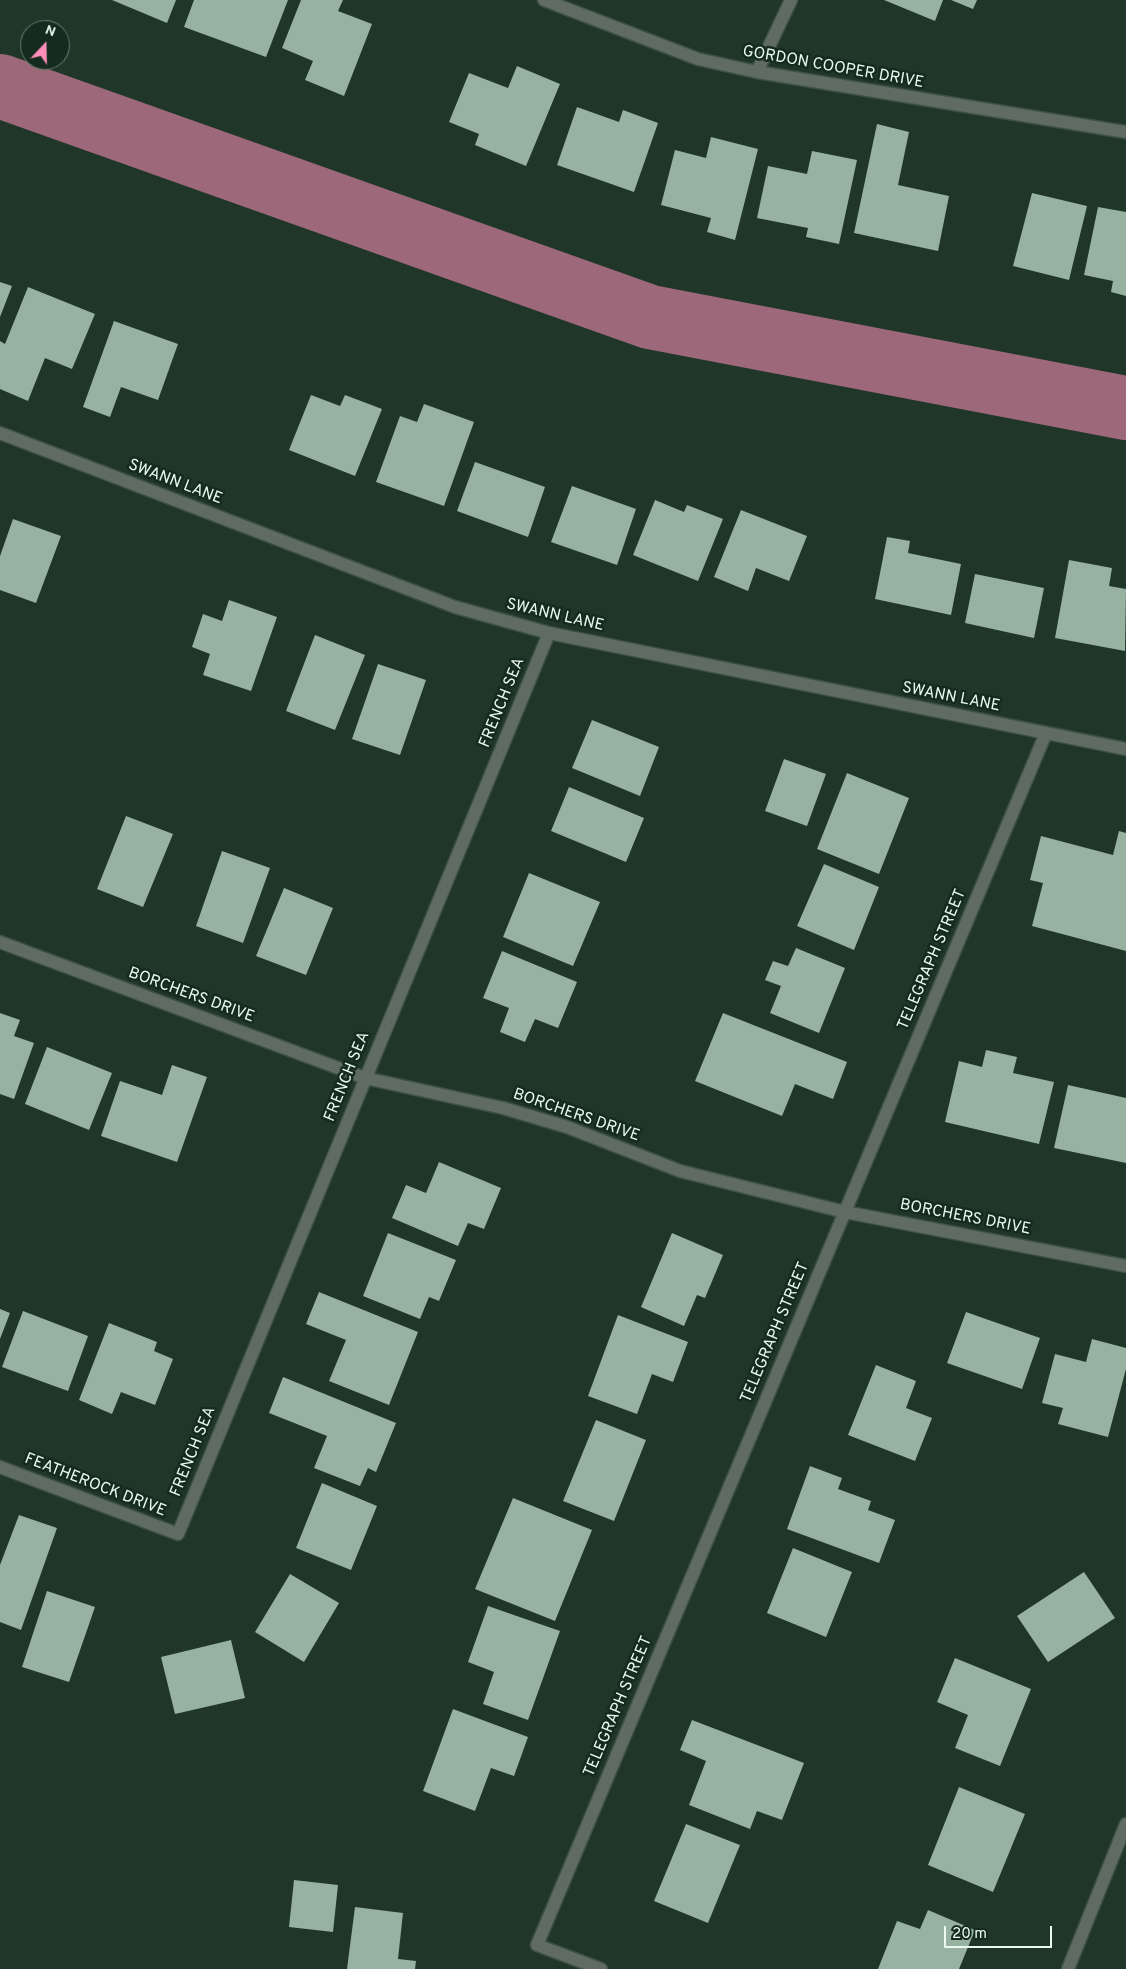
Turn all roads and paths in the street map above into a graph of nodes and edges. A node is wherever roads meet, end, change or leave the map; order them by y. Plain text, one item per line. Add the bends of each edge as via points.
1 (544, 0) edge
2 (791, 0) edge
3 (757, 72) junction
4 (1126, 132) edge
5 (0, 433) edge
6 (549, 633) junction
7 (1046, 734) junction
8 (1126, 750) edge
9 (0, 942) edge
10 (365, 1078) junction
11 (845, 1212) junction
12 (1126, 1266) edge
13 (0, 1467) edge
14 (178, 1534) joint
15 (1126, 1824) edge
16 (601, 1969) edge
17 (1068, 1969) edge

1 - 3 street, GORDON COOPER DRIVE via 698,59
2 - 3 street
3 - 4 street, GORDON COOPER DRIVE
5 - 6 street, SWANN LANE via 455,607
6 - 7 street, SWANN LANE
6 - 10 street, FRENCH SEA
7 - 8 street, SWANN LANE
7 - 11 street, TELEGRAPH STREET
9 - 10 street, BORCHERS DRIVE
10 - 11 street, BORCHERS DRIVE via 503,1108 568,1127 680,1171
10 - 14 street, FRENCH SEA
11 - 12 street, BORCHERS DRIVE
11 - 16 street, TELEGRAPH STREET via 537,1945
13 - 14 street, FEATHEROCK DRIVE
15 - 17 street

